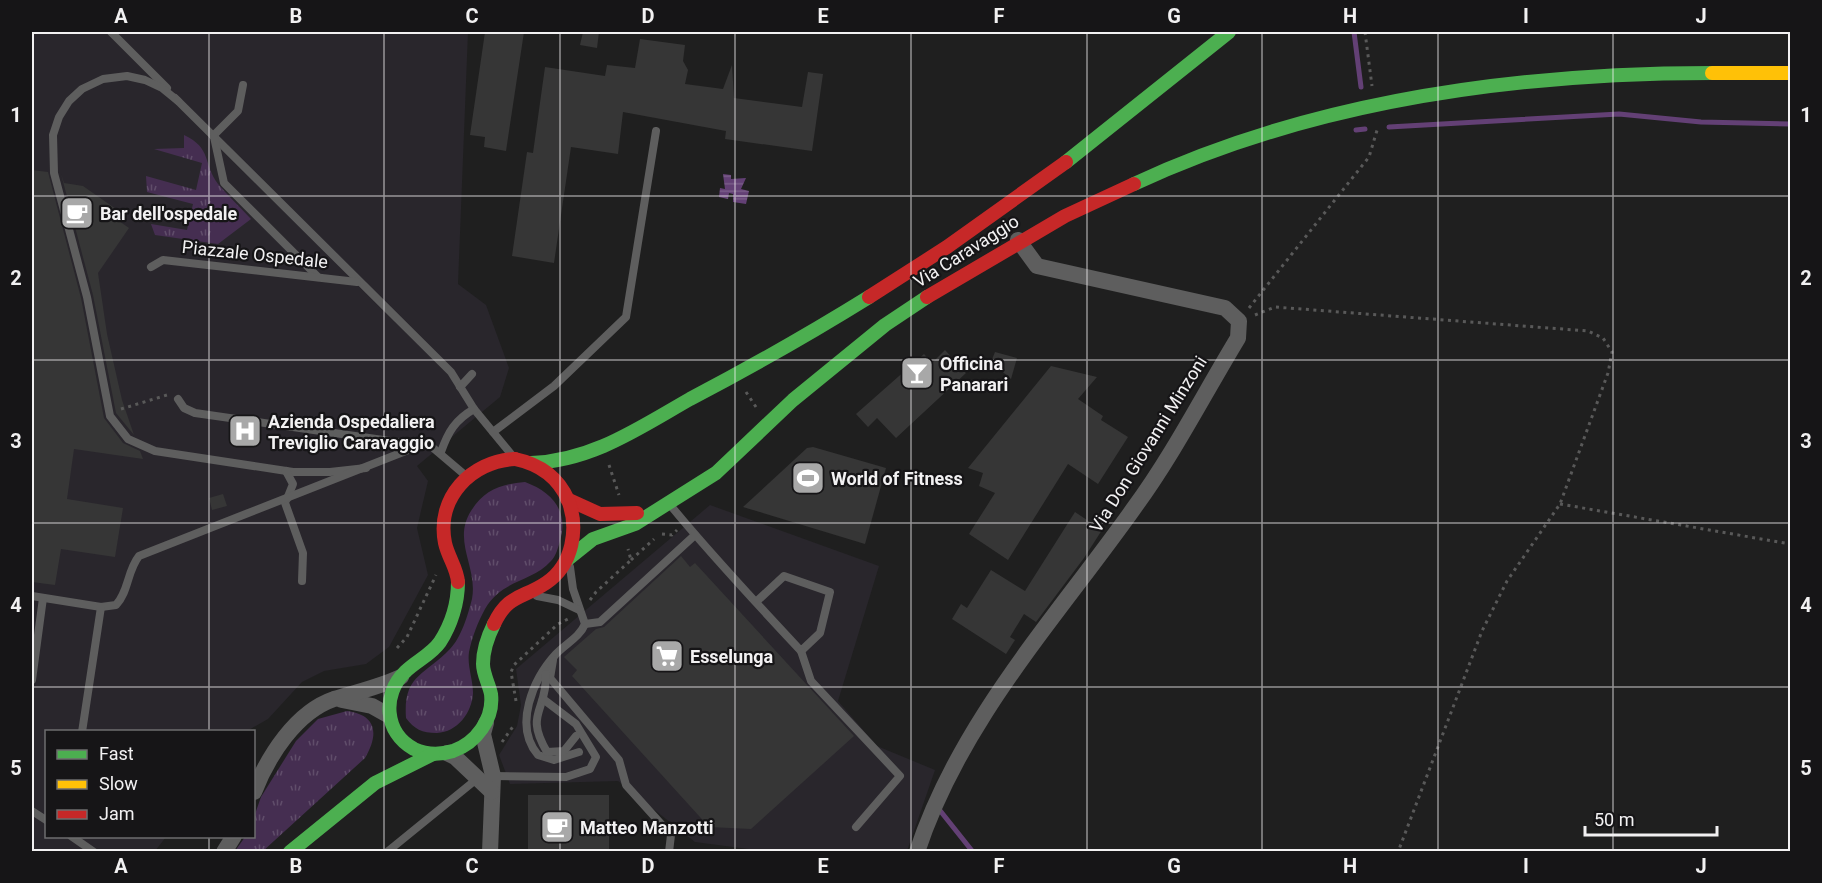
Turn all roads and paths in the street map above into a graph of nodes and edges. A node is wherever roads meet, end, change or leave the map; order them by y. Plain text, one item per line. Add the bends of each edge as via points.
1 (111, 32) edge
2 (1229, 32) edge
3 (1365, 32) edge
4 (1791, 73) edge
5 (243, 84) dead end
6 (1372, 88) dead end
7 (178, 101) junction
8 (1379, 122) dead end
9 (656, 131) dead end
10 (213, 136) junction
11 (1018, 240) junction
12 (151, 267) dead end
13 (318, 277) junction
14 (358, 282) junction
15 (1239, 321) junction
16 (472, 374) dead end
17 (460, 387) junction
18 (178, 396) joint
19 (474, 410) junction
20 (108, 412) junction
21 (493, 432) junction
22 (420, 446) junction
23 (600, 448) junction
24 (441, 452) junction
25 (515, 459) junction
26 (531, 463) junction
27 (366, 468) junction
28 (286, 471) junction
29 (467, 477) junction
30 (566, 497) junction
31 (286, 499) junction
32 (1560, 504) junction
33 (669, 505) junction
34 (685, 523) junction
35 (695, 534) junction
36 (1791, 544) edge
37 (568, 559) junction
38 (631, 560) dead end
39 (435, 572) dead end
40 (302, 581) dead end
41 (32, 596) edge
42 (43, 598) junction
43 (510, 600) junction
44 (756, 602) junction
45 (101, 607) junction
46 (579, 610) junction
47 (585, 624) junction
48 (801, 651) junction
49 (393, 652) dead end
50 (558, 652) junction
51 (546, 665) junction
52 (401, 676) junction
53 (32, 680) edge
54 (335, 699) junction
55 (543, 699) junction
56 (390, 721) junction
57 (486, 723) junction
58 (82, 730) edge
59 (576, 736) dead end
60 (389, 744) dead end
61 (579, 752) dead end
62 (440, 753) junction
63 (383, 764) dead end
64 (488, 779) junction
65 (255, 790) edge
66 (32, 811) edge
67 (338, 811) junction
68 (45, 819) edge
69 (856, 827) dead end
70 (73, 838) edge
71 (233, 838) edge
72 (94, 852) edge
73 (224, 852) edge
74 (290, 852) edge
75 (387, 852) edge
76 (490, 852) edge
77 (669, 852) edge
78 (918, 852) edge
79 (1398, 852) edge

1 - 7 lane
2 - 23 main road, Via Caravaggio via 1096,140 918,265 811,333
3 - 6 path
4 - 11 main road, Via Caravaggio via 1631,73 1413,96 1250,138 1100,198
5 - 10 lane via 238,111
7 - 10 lane, Piazzale Ospedale
7 - 20 lane via 140,78 103,79 86,86 69,101 58,117 53,135 54,173 87,297
8 - 15 path via 1370,157
9 - 21 lane via 626,317 554,386
10 - 13 lane via 224,183
10 - 14 lane, Piazzale Ospedale
11 - 15 street via 1037,266 1225,308
11 - 33 main road, Via Caravaggio via 885,325 766,423 716,473
12 - 13 lane, Piazzale Ospedale via 163,261
13 - 14 lane, Piazzale Ospedale
14 - 17 lane, Piazzale Ospedale via 451,372
15 - 32 path via 1275,307 1588,331 1603,338 1612,352 1608,373
15 - 78 street, Via Don Giovanni Minzoni via 1238,338 1136,506 1004,682 941,789
16 - 17 lane
17 - 19 lane, Piazzale Ospedale
18 - 20 path
18 - 22 lane via 184,408 195,413
19 - 21 lane, Piazzale Ospedale
19 - 24 lane via 458,418
20 - 28 lane via 122,433 147,449
21 - 25 lane, Piazzale Ospedale
22 - 24 lane
22 - 27 lane
23 - 26 main road, Via Caravaggio via 564,462
23 - 30 main road, Via Caravaggio via 576,471
24 - 29 lane
25 - 26 main road, Via Caravaggio
25 - 29 main road, Via Caravaggio via 490,462
26 - 30 main road, Via Caravaggio via 549,473
27 - 28 lane
27 - 31 lane
28 - 31 lane via 293,484
29 - 52 main road, Via Caravaggio via 451,495 444,525 445,545 458,574 453,613 436,646
30 - 33 main road, Via Caravaggio via 605,516
30 - 37 main road, Via Caravaggio via 574,519
31 - 40 lane via 303,553
31 - 45 lane via 139,556 124,595 116,605
32 - 36 path
32 - 79 path via 1507,581 1482,631
33 - 34 lane
33 - 37 main road, Via Caravaggio via 635,524 593,539
34 - 35 lane
34 - 38 path via 672,535 656,537
35 - 44 lane
35 - 47 lane via 600,622
37 - 43 main road, Via Caravaggio via 552,579
37 - 46 lane
39 - 49 path via 407,637
41 - 42 lane
42 - 45 lane
42 - 53 lane
43 - 46 lane via 539,596
43 - 57 main road via 501,608 486,644 483,663 491,697
44 - 48 lane
44 - 48 lane via 784,576 830,592 820,633
45 - 58 lane
46 - 47 lane
47 - 50 lane
48 - 69 lane via 811,681 900,776
50 - 51 lane
50 - 77 lane via 550,678 620,760 626,784 671,835
51 - 55 lane
51 - 61 lane via 525,718 527,734 534,750 545,758 554,760
52 - 54 street
52 - 56 main road, Via Caravaggio via 391,693
54 - 56 street via 372,706
54 - 65 street via 316,707 291,730 265,767
55 - 59 lane via 536,718 536,733 547,752 564,751
55 - 64 lane via 576,724 596,757 590,769 566,777
56 - 60 main road, Via Caravaggio
56 - 62 main road via 408,746
57 - 62 main road via 477,737
57 - 64 street via 483,734
62 - 64 street via 456,757
62 - 67 main road via 400,768
63 - 67 main road
64 - 75 lane
64 - 76 street
66 - 68 lane
67 - 74 main road
70 - 72 lane
71 - 73 street

